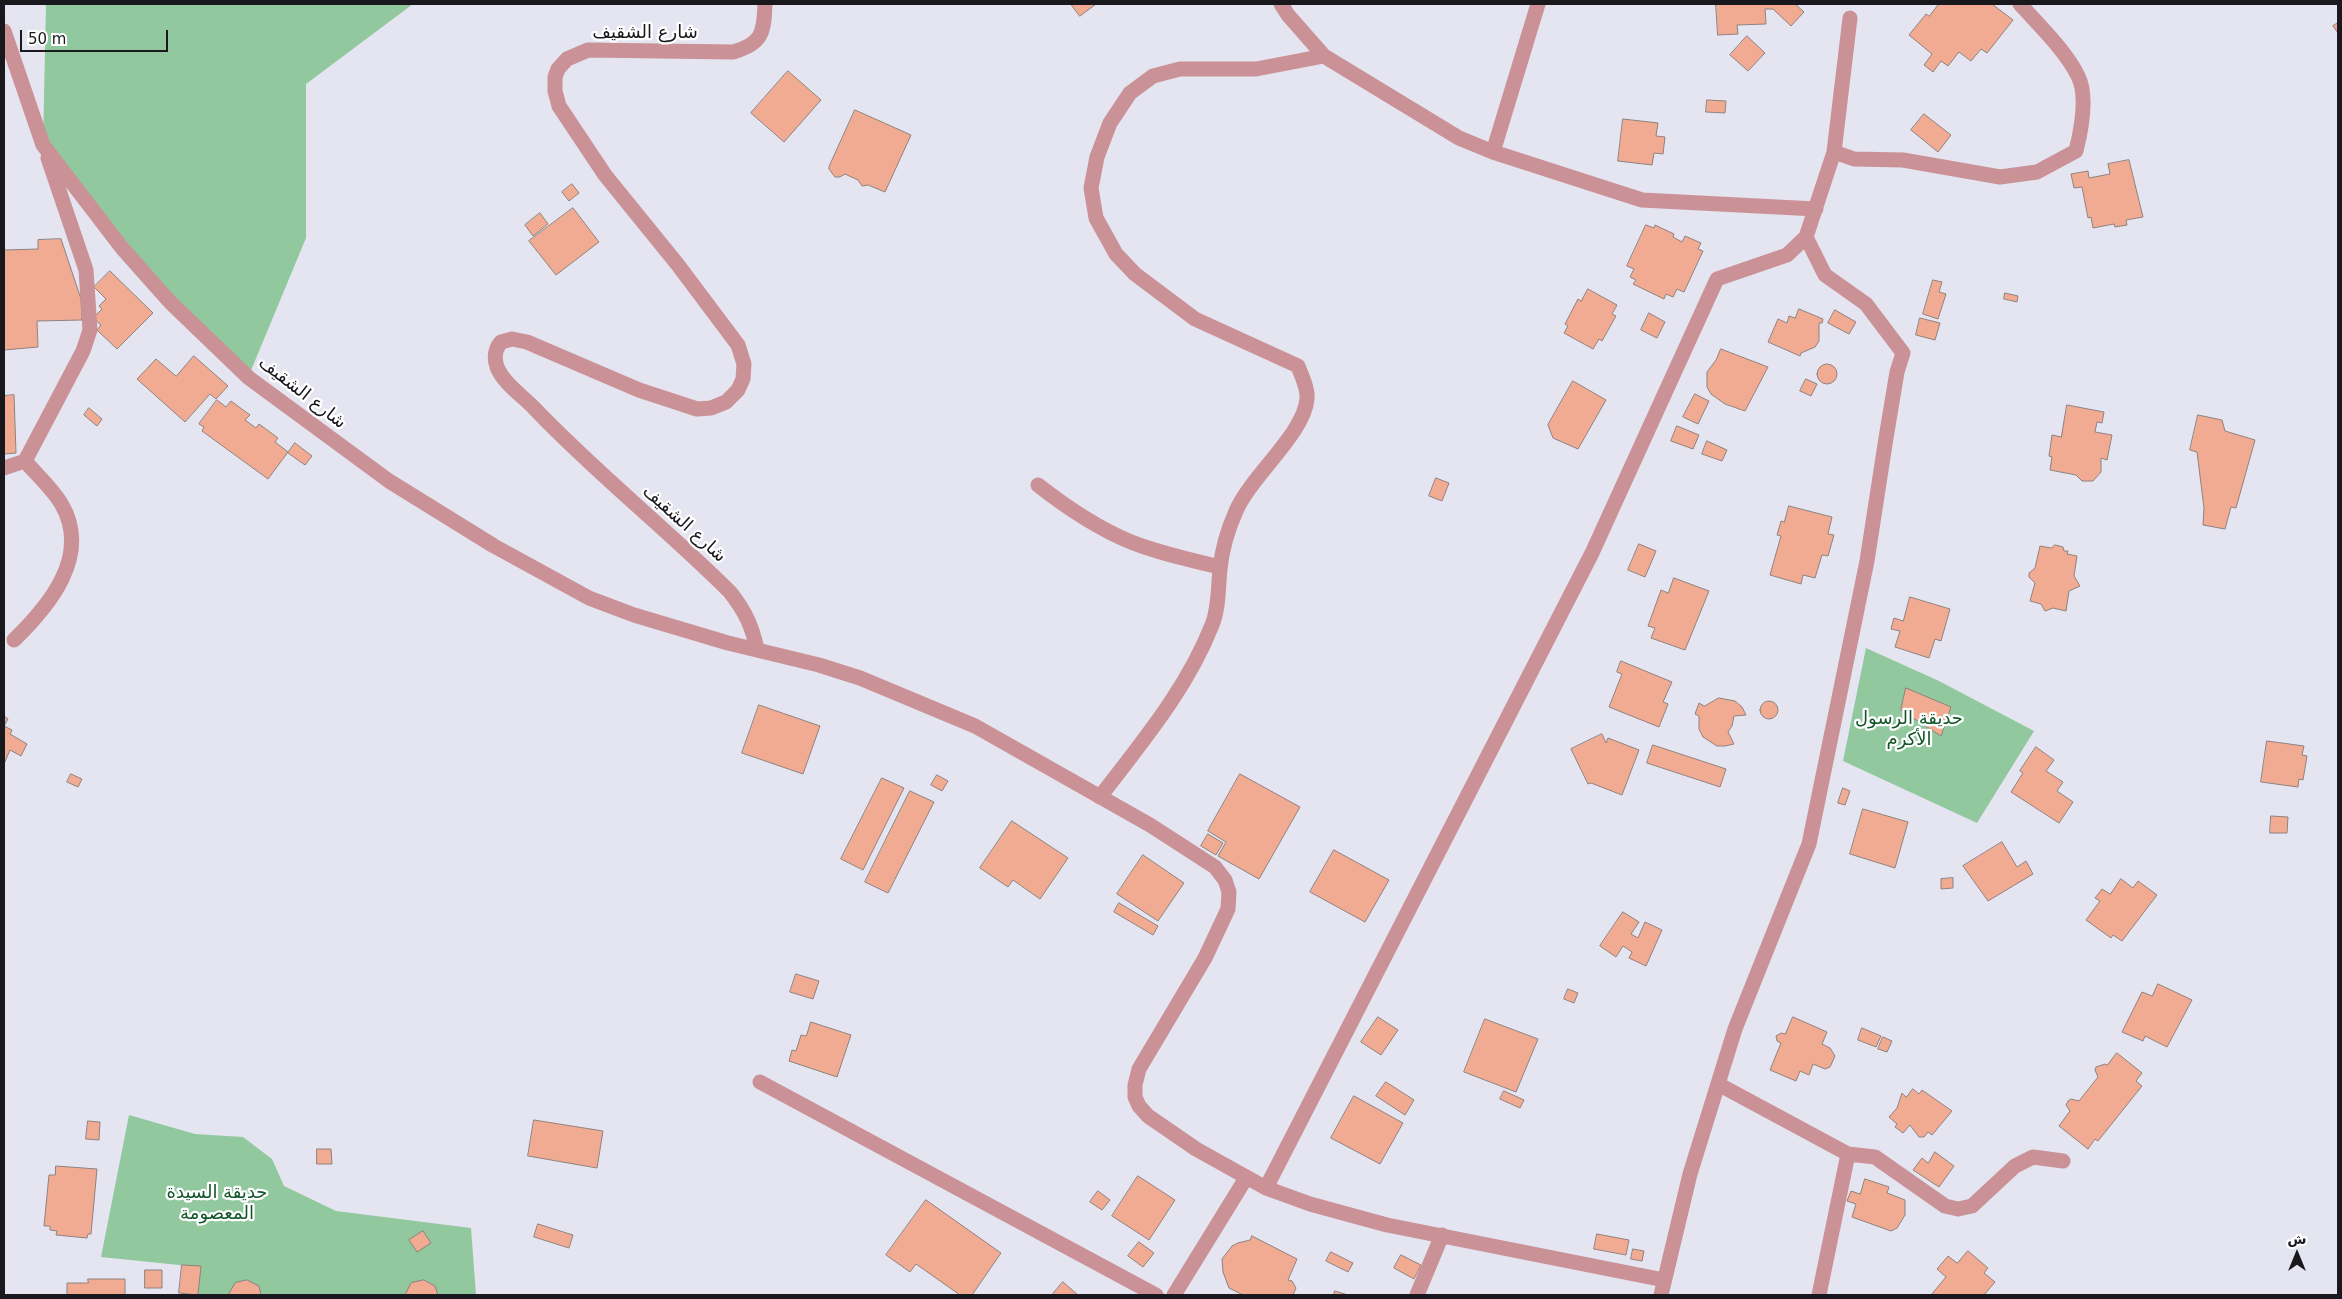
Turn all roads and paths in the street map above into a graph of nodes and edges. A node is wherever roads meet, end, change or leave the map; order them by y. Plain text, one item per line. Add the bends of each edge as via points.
1 (765, 4) edge
2 (1281, 4) edge
3 (1538, 4) edge
4 (2020, 4) edge
5 (1850, 18) dead end
6 (4, 31) edge
7 (1324, 56) junction
8 (43, 145) junction
9 (1493, 152) junction
10 (1834, 152) junction
11 (1816, 209) junction
12 (1806, 237) junction
13 (25, 461) junction
14 (4, 468) edge
15 (1038, 485) dead end
16 (1220, 567) junction
17 (14, 640) dead end
18 (757, 650) junction
19 (1100, 797) junction
20 (760, 1082) dead end
21 (1718, 1084) junction
22 (1848, 1154) junction
23 (2063, 1161) dead end
24 (1246, 1178) junction
25 (1266, 1188) junction
26 (1442, 1235) junction
27 (1662, 1288) edge
28 (1156, 1295) edge
29 (1174, 1295) edge
30 (1417, 1295) edge
31 (1819, 1295) edge

1 - 18 street, شارع الشقيف via 760,37 750,47 733,52 588,50 567,59 555,77 557,98 567,121 605,175 678,264 738,345 744,364 738,390 726,402 697,409 639,390 527,342 512,338 500,342 496,348 498,368 508,381 730,592 751,624
2 - 7 street
3 - 9 street
4 - 10 street via 2048,34 2078,76 2082,129 2076,152 2037,172 2000,177 1904,160 1854,159
5 - 10 street
6 - 8 street, شارع الشقيف
7 - 9 street via 1459,138
7 - 16 street via 1256,69 1180,69 1153,76 1130,93 1110,123 1097,157 1091,188 1096,218 1116,254 1135,274 1195,319 1298,366 1305,384 1307,400 1300,422 1259,474 1237,509
8 - 13 street via 86,270 90,330 79,359
8 - 18 street, شارع الشقيف via 122,248 170,302 249,378 352,455 494,546 589,598 634,615
9 - 11 street via 1642,200
10 - 11 street
11 - 12 street
12 - 21 street via 1825,275 1866,304 1903,353 1897,372 1868,561 1809,844 1736,1029
12 - 25 street via 1787,255 1717,279 1592,553
13 - 14 street
13 - 17 street via 62,505 69,520 70,556 65,576 54,596 38,618
15 - 16 street via 1065,507 1129,541 1165,554
16 - 19 street via 1213,624 1195,662 1156,724
18 - 19 street via 860,678 941,711 1018,749
19 - 24 street via 1214,867 1225,880 1228,909 1223,922 1139,1069 1134,1085 1139,1106 1148,1116
20 - 28 street
21 - 22 street
21 - 27 street via 1690,1174
22 - 23 street via 1875,1157 1945,1206 1958,1209 1972,1206 2015,1166 2033,1157
22 - 31 street
24 - 25 street
24 - 29 street
25 - 26 street via 1387,1226
26 - 27 street
26 - 30 street

